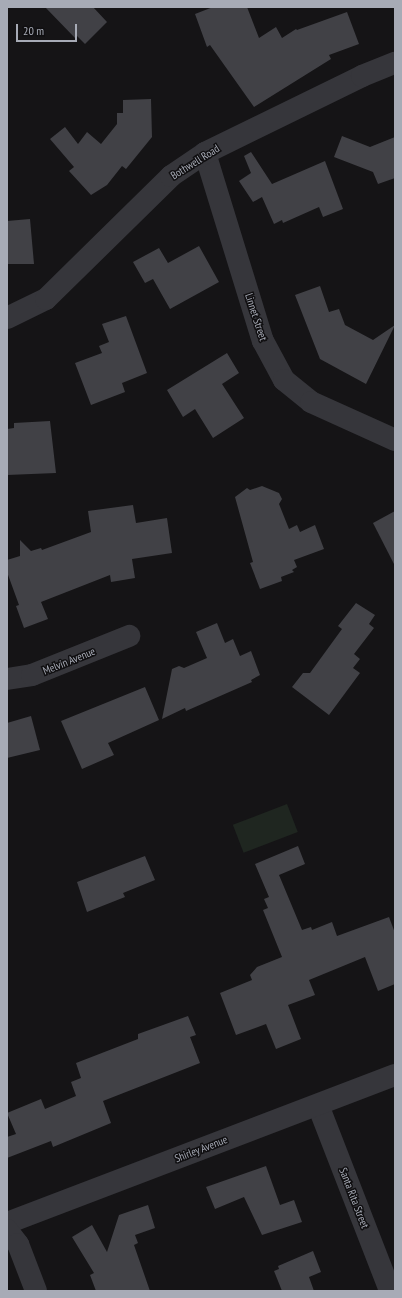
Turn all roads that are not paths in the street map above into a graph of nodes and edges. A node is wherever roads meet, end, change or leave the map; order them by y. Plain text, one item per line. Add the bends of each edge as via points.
1 (395, 63) edge
2 (205, 153) junction
3 (7, 318) edge
4 (395, 440) edge
5 (128, 636) dead end
6 (7, 679) edge
7 (395, 1075) edge
8 (318, 1105) junction
9 (7, 1223) edge
10 (7, 1230) edge
11 (36, 1291) edge
12 (390, 1291) edge

1 - 2 street, Bothwell Road via 362,76
2 - 3 street, Bothwell Road via 170,176 46,299
2 - 4 street, Linnet Street via 263,341 284,380 311,402
5 - 6 street, Melvin Avenue via 32,675
7 - 8 street, Shirley Avenue
8 - 9 street, Shirley Avenue
8 - 12 street, Santa Rita Street
10 - 11 street via 18,1244

